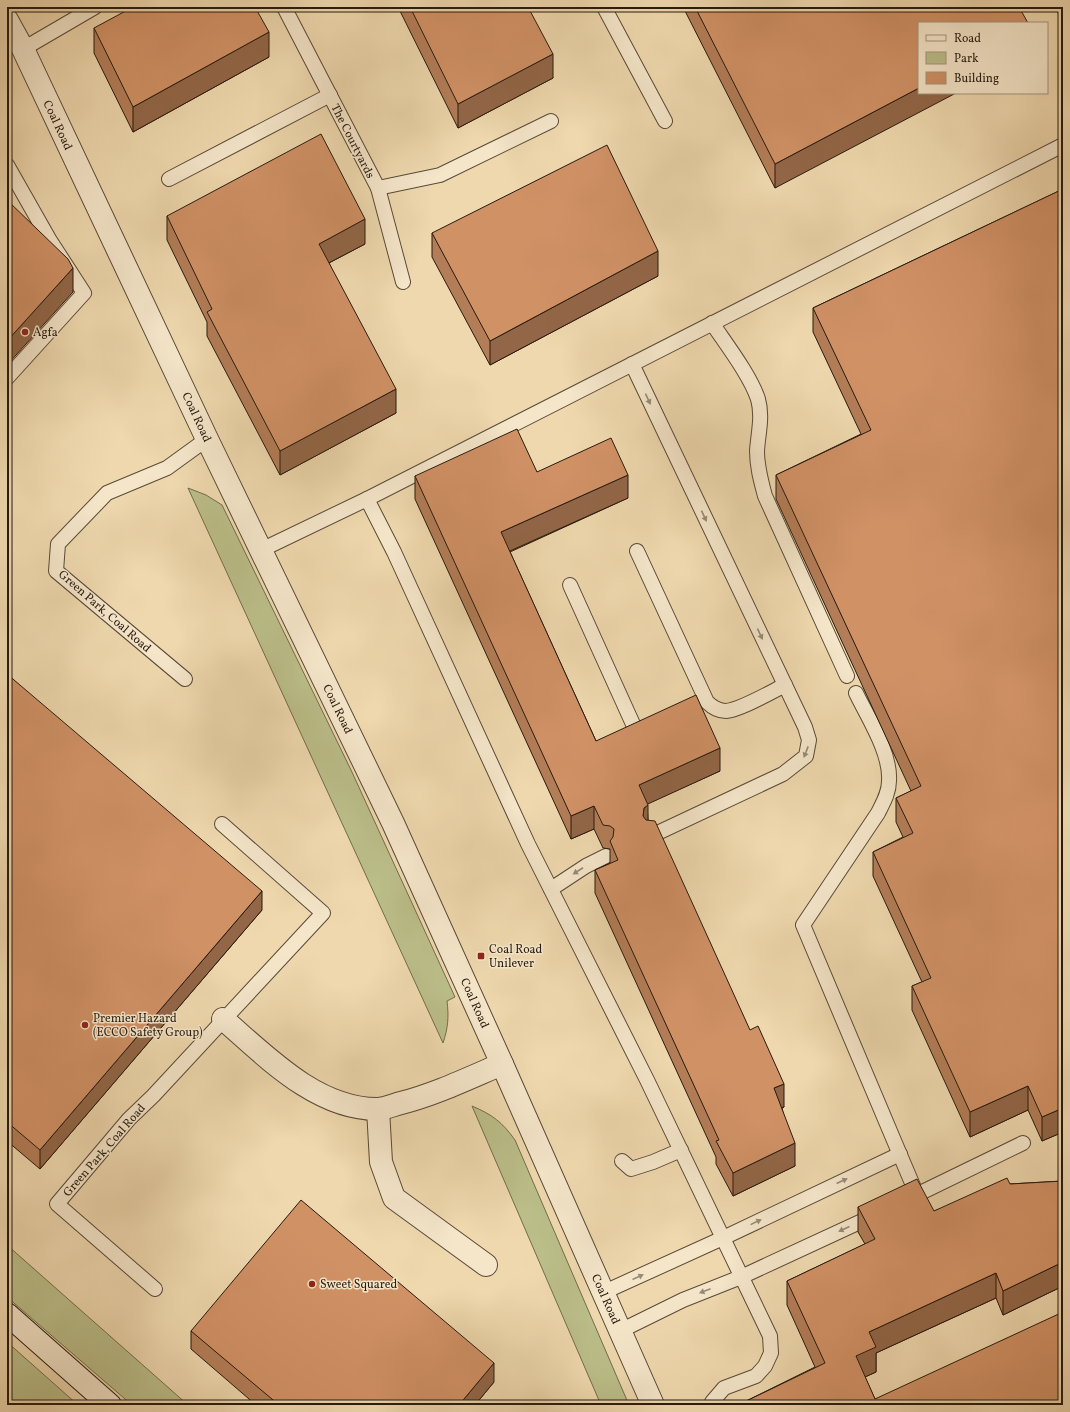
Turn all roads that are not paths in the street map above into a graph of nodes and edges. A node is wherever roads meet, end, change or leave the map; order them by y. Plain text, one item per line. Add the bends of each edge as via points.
1 (95, 7) edge
2 (284, 7) edge
3 (604, 7) edge
4 (7, 20) edge
5 (23, 49) junction
6 (330, 95) junction
7 (551, 121) dead end
8 (665, 121) dead end
9 (1063, 145) edge
10 (7, 165) edge
11 (169, 179) dead end
12 (378, 188) junction
13 (403, 282) dead end
14 (712, 322) junction
15 (632, 364) junction
16 (7, 378) edge
17 (207, 439) junction
18 (367, 499) junction
19 (261, 550) junction
20 (637, 551) dead end
21 (570, 585) dead end
22 (847, 676) dead end
23 (185, 680) dead end
24 (785, 685) junction
25 (856, 693) dead end
26 (707, 702) junction
27 (693, 708) edge
28 (658, 724) edge
29 (222, 824) dead end
30 (651, 836) edge
31 (606, 856) dead end
32 (551, 889) junction
33 (223, 1019) junction
34 (502, 1064) junction
35 (378, 1109) junction
36 (1023, 1143) dead end
37 (681, 1150) junction
38 (900, 1154) junction
39 (622, 1161) dead end
40 (917, 1195) junction
41 (723, 1238) junction
42 (486, 1265) dead end
43 (741, 1277) junction
44 (155, 1289) dead end
45 (602, 1293) junction
46 (7, 1314) edge
47 (620, 1331) junction
48 (110, 1405) edge
49 (653, 1405) edge
50 (712, 1405) edge

1 - 5 lane
2 - 6 lane, The Courtyards
3 - 8 lane
4 - 5 street, Coal Road
5 - 17 street, Coal Road
6 - 11 lane
6 - 12 lane, The Courtyards
7 - 12 lane via 440,176
9 - 14 lane
10 - 16 lane via 49,239 84,293
12 - 13 lane, The Courtyards
14 - 15 lane
14 - 22 lane via 758,399 760,420 757,453 759,475 765,496
15 - 18 lane
15 -> 24 lane
17 - 19 street, Coal Road
17 - 23 lane, Green Park, Coal Road via 167,468 107,493 58,544 56,571
18 - 19 lane
18 - 32 lane
19 - 34 street, Coal Road via 393,823
20 - 26 lane
21 - 28 lane via 637,733
24 - 26 lane via 734,709 719,710
24 -> 30 lane via 809,740 806,756 783,774
25 - 38 lane via 888,765 889,782 886,798 803,925
26 - 27 lane
29 - 33 lane, Green Park, Coal Road via 322,912
31 -> 32 lane
32 - 37 lane
33 - 35 street via 303,1084 337,1102
33 - 44 lane, Green Park, Coal Road via 129,1119 57,1204
34 - 35 street via 422,1097
34 - 45 street, Coal Road
35 - 42 street via 381,1162 394,1198
36 - 40 lane
37 - 39 lane via 631,1169
37 - 41 lane
38 - 40 lane
41 -> 38 lane
40 -> 43 lane
41 - 43 lane
45 -> 41 lane
43 -> 47 lane via 683,1300
43 - 50 lane via 770,1336 771,1353 765,1366 756,1376 724,1388
45 - 47 street, Coal Road
46 - 48 street
47 - 49 street, Coal Road

